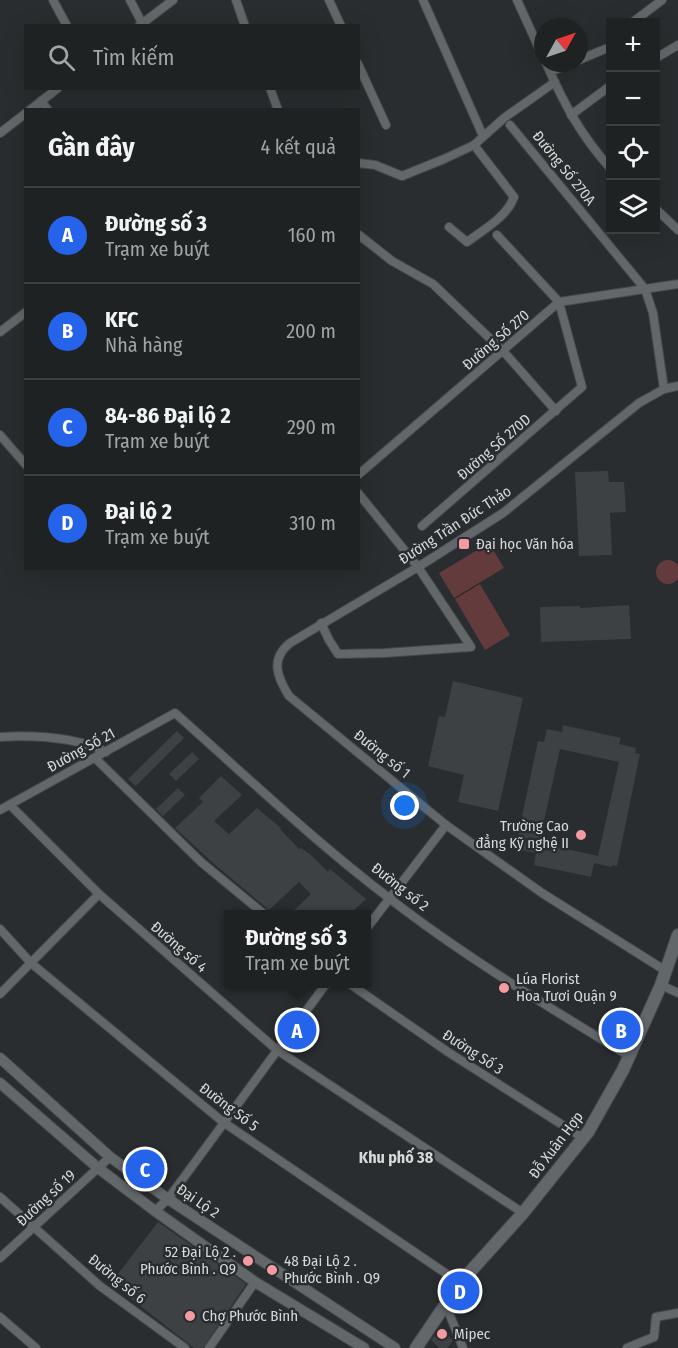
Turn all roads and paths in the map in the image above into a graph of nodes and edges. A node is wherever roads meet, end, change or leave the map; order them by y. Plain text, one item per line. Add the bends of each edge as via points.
1 (53, 0) edge
2 (130, 0) edge
3 (173, 0) edge
4 (236, 0) edge
5 (329, 0) edge
6 (423, 0) edge
7 (517, 0) edge
8 (663, 0) edge
9 (638, 18) edge
10 (67, 24) edge
11 (141, 24) edge
12 (245, 24) edge
13 (340, 24) edge
14 (534, 37) edge
15 (678, 45) edge
16 (605, 49) dead end
17 (588, 56) edge
18 (660, 56) edge
19 (360, 68) edge
20 (550, 72) edge
21 (555, 82) junction
22 (606, 89) edge
23 (55, 90) edge
24 (271, 90) edge
25 (41, 101) junction
26 (32, 108) edge
27 (46, 108) edge
28 (277, 108) edge
29 (24, 115) edge
30 (571, 115) junction
31 (386, 125) dead end
32 (510, 125) dead end
33 (0, 133) edge
34 (483, 136) junction
35 (474, 144) junction
36 (360, 162) edge
37 (606, 164) edge
38 (660, 213) edge
39 (449, 227) dead end
40 (678, 230) edge
41 (497, 235) dead end
42 (360, 236) edge
43 (678, 284) edge
44 (645, 289) junction
45 (560, 302) junction
46 (24, 314) edge
47 (0, 332) edge
48 (504, 352) junction
49 (678, 386) edge
50 (664, 389) junction
51 (556, 411) junction
52 (0, 435) edge
53 (24, 463) edge
54 (360, 473) edge
55 (360, 495) edge
56 (422, 526) dead end
57 (418, 567) junction
58 (321, 624) junction
59 (278, 664) joint
60 (175, 712) joint
61 (0, 737) edge
62 (106, 752) junction
63 (96, 759) junction
64 (10, 805) junction
65 (0, 810) edge
66 (446, 825) junction
67 (99, 894) junction
68 (389, 898) junction
69 (258, 910) edge
70 (371, 922) edge
71 (0, 929) edge
72 (678, 935) edge
73 (31, 963) junction
74 (666, 971) junction
75 (661, 985) junction
76 (323, 988) edge
77 (356, 988) edge
78 (678, 993) edge
79 (0, 994) edge
80 (277, 1050) junction
81 (629, 1056) junction
82 (0, 1058) edge
83 (0, 1083) edge
84 (224, 1122) junction
85 (583, 1138) junction
86 (110, 1156) junction
87 (98, 1168) junction
88 (0, 1197) edge
89 (168, 1199) junction
90 (155, 1211) junction
91 (523, 1213) junction
92 (36, 1227) junction
93 (0, 1258) edge
94 (255, 1282) junction
95 (460, 1283) junction
96 (445, 1302) junction
97 (678, 1313) edge
98 (0, 1317) edge
99 (36, 1348) edge
100 (185, 1348) edge
101 (209, 1348) edge
102 (364, 1348) edge
103 (395, 1348) edge
104 (416, 1348) edge
105 (463, 1348) edge
106 (627, 1348) edge

1 - 10 street
2 - 11 street
3 - 11 street
4 - 12 street
5 - 13 street
6 - 34 street
7 - 14 street
8 - 9 street
15 - 18 street
16 - 17 street
19 - 31 street
20 - 21 street
21 - 30 street
21 - 34 street
22 - 30 street
23 - 25 street
24 - 28 street
25 - 26 street
25 - 27 street
29 - 33 street
30 - 37 street
32 - 44 street, Đường Số 270A
34 - 35 street
35 - 36 street via 402,176
35 - 39 street via 514,197 511,205 467,242
38 - 40 street
41 - 45 street
42 - 48 street via 392,261 433,284
43 - 44 street
44 - 45 street
44 - 50 street, Đường Số 270A via 653,313
45 - 48 street, Đường Số 270
45 - 51 street, Đường Số 270D via 582,387
46 - 47 street
48 - 51 street
48 - 54 street, Đường Số 270
49 - 50 street, Đường Trần Đức Thảo
50 - 57 street, Đường Trần Đức Thảo via 639,403 503,513
51 - 56 street, Đường Số 270D
52 - 53 street
55 - 57 street
57 - 58 street, Đường Trần Đức Thảo
57 - 58 street via 471,647 338,654
58 - 59 street, Đường Trần Đức Thảo via 281,650
59 - 66 street, Đường số 1 via 280,681 289,696
60 - 62 street, Đường Số 21
60 - 68 street, Đường số 2
61 - 62 street via 59,739 89,744
62 - 63 street, Đường Số 21
63 - 64 street, Đường Số 21
63 - 69 street via 201,862
64 - 65 street, Đường Số 21
64 - 67 street, Đường số 4
66 - 68 street
66 - 74 street, Đường số 1 via 542,893
67 - 73 street
67 - 80 street, Đường số 4
68 - 70 street
68 - 81 street, Đường số 2 via 499,976
71 - 73 street, Đường Số 5
72 - 74 main road, Đỗ Xuân Hợp
73 - 79 street
73 - 84 street, Đường Số 5
74 - 75 main road, Đỗ Xuân Hợp
75 - 78 street
75 - 81 main road, Đỗ Xuân Hợp
76 - 80 street
77 - 85 street, Đường Số 3
80 - 84 street
80 - 91 street, Đường số 4
81 - 85 main road, Đỗ Xuân Hợp
82 - 86 street, Đại Lộ 2
83 - 87 street
84 - 89 street
84 - 95 street, Đường Số 5
85 - 91 main road, Đỗ Xuân Hợp
86 - 87 street, Đường số 19
86 - 89 street, Đại Lộ 2
87 - 90 street
87 - 92 street, Đường số 19
88 - 92 street
89 - 90 street
89 - 103 street, Đại Lộ 2
90 - 94 street
91 - 95 main road, Đỗ Xuân Hợp
92 - 93 street, Đường số 19
92 - 100 street, Đường số 6 via 100,1286
94 - 101 street
94 - 102 street
95 - 96 main road, Đỗ Xuân Hợp
96 - 104 main road, Đỗ Xuân Hợp
96 - 105 street
97 - 106 street via 656,1317 654,1337
98 - 99 street

